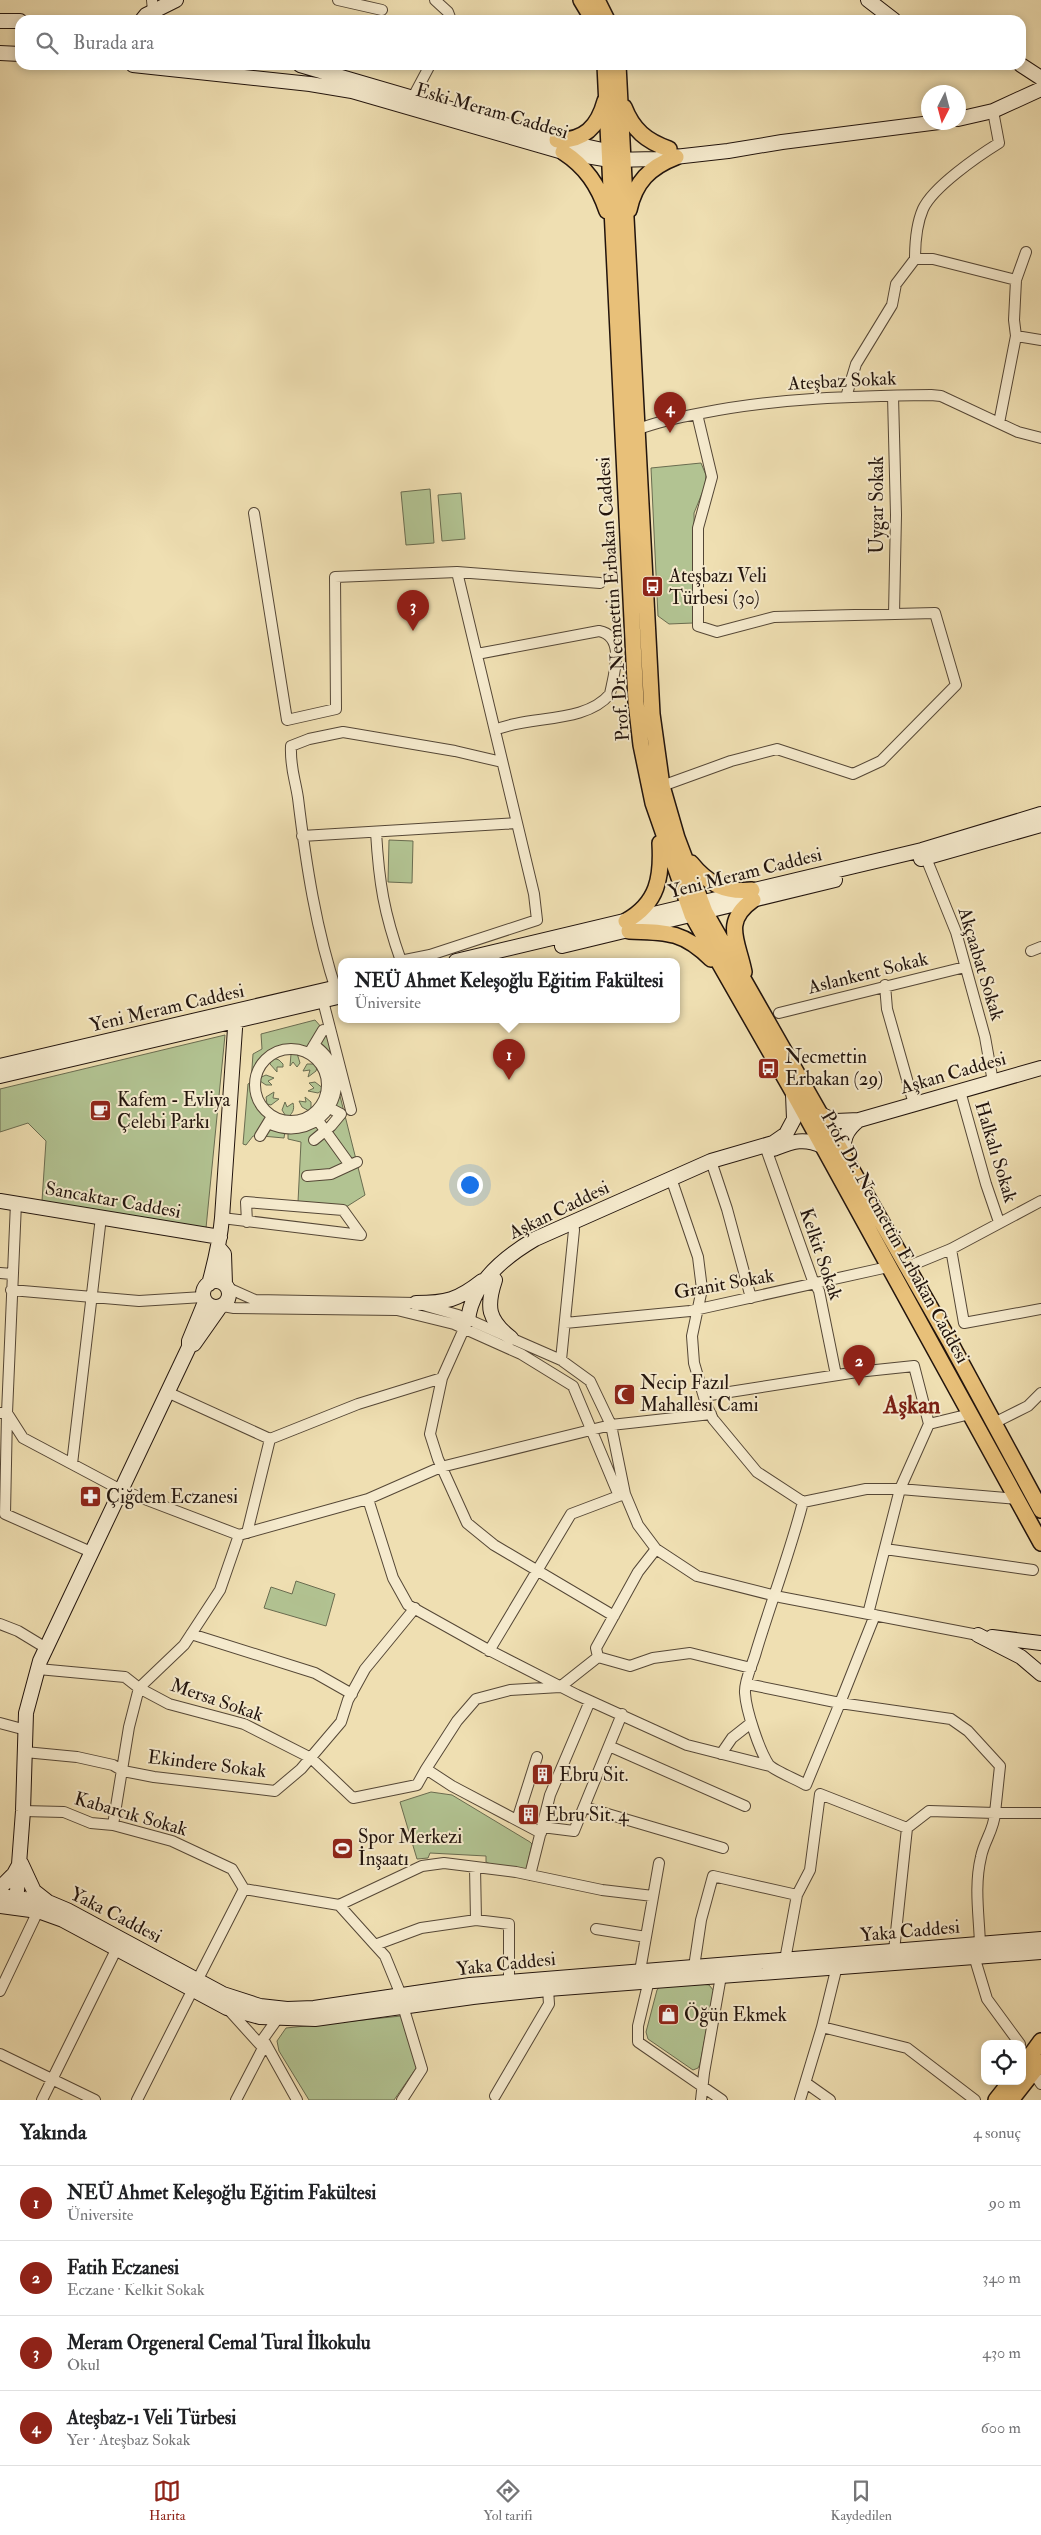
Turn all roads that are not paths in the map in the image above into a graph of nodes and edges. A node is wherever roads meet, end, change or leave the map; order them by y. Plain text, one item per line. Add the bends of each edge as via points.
1 (176, 0) edge
2 (338, 0) edge
3 (435, 0) edge
4 (580, 0) edge
5 (597, 0) edge
6 (868, 0) edge
7 (149, 10) edge
8 (382, 10) dead end
9 (449, 15) edge
10 (589, 15) edge
11 (604, 15) edge
12 (888, 15) edge
13 (0, 21) edge
14 (15, 21) edge
15 (0, 53) edge
16 (15, 54) edge
17 (1026, 68) edge
18 (178, 70) edge
19 (318, 70) edge
20 (427, 70) edge
21 (618, 70) edge
22 (606, 71) edge
23 (1041, 78) edge
24 (1041, 89) edge
25 (620, 95) junction
26 (413, 97) junction
27 (993, 111) junction
28 (966, 117) edge
29 (921, 124) edge
30 (560, 146) junction
31 (672, 153) junction
32 (616, 156) junction
33 (619, 226) junction
34 (1026, 252) dead end
35 (915, 259) junction
36 (1016, 280) junction
37 (1016, 336) junction
38 (1041, 340) edge
39 (893, 396) junction
40 (846, 397) junction
41 (697, 414) junction
42 (999, 423) junction
43 (639, 428) junction
44 (1041, 438) edge
45 (254, 513) dead end
46 (457, 572) junction
47 (600, 583) dead end
48 (894, 614) junction
49 (477, 654) junction
50 (495, 730) junction
51 (502, 762) junction
52 (662, 786) junction
53 (1041, 814) edge
54 (517, 823) junction
55 (658, 824) junction
56 (1041, 825) edge
57 (376, 832) junction
58 (302, 836) junction
59 (682, 853) junction
60 (926, 858) junction
61 (752, 895) junction
62 (696, 909) junction
63 (627, 926) junction
64 (1041, 947) edge
65 (1031, 950) dead end
66 (400, 958) edge
67 (416, 958) edge
68 (471, 958) edge
69 (506, 958) edge
70 (965, 966) junction
71 (722, 969) junction
72 (745, 983) junction
73 (885, 985) junction
74 (338, 986) edge
75 (338, 989) edge
76 (338, 990) edge
77 (323, 1001) junction
78 (780, 1014) dead end
79 (235, 1016) junction
80 (323, 1030) dead end
81 (312, 1049) junction
82 (1041, 1062) edge
83 (0, 1066) edge
84 (1035, 1069) edge
85 (0, 1076) edge
86 (993, 1082) junction
87 (960, 1091) junction
88 (793, 1092) junction
89 (914, 1104) junction
90 (325, 1105) junction
91 (351, 1110) dead end
92 (820, 1114) junction
93 (315, 1117) junction
94 (270, 1119) junction
95 (859, 1120) junction
96 (326, 1131) junction
97 (260, 1136) dead end
98 (314, 1140) dead end
99 (822, 1146) junction
100 (766, 1149) junction
101 (844, 1156) junction
102 (712, 1165) junction
103 (307, 1176) dead end
104 (673, 1182) junction
105 (0, 1201) edge
106 (1041, 1201) edge
107 (16, 1203) junction
108 (101, 1217) junction
109 (222, 1218) junction
110 (247, 1222) junction
111 (999, 1222) junction
112 (573, 1226) junction
113 (220, 1242) junction
114 (951, 1249) junction
115 (888, 1267) junction
116 (907, 1267) junction
117 (0, 1273) edge
118 (12, 1274) junction
119 (492, 1277) junction
120 (209, 1284) junction
121 (816, 1285) junction
122 (226, 1286) junction
123 (11, 1290) junction
124 (90, 1297) junction
125 (751, 1298) junction
126 (204, 1299) junction
127 (416, 1303) junction
128 (222, 1306) junction
129 (1041, 1308) edge
130 (696, 1309) junction
131 (565, 1323) junction
132 (466, 1324) junction
133 (5, 1335) edge
134 (510, 1338) junction
135 (189, 1347) junction
136 (561, 1360) junction
137 (836, 1375) junction
138 (442, 1378) junction
139 (167, 1392) junction
140 (1041, 1393) edge
141 (704, 1396) junction
142 (1028, 1406) junction
143 (1041, 1408) edge
144 (711, 1414) junction
145 (970, 1414) junction
146 (6, 1416) edge
147 (994, 1423) junction
148 (929, 1424) junction
149 (611, 1425) junction
150 (592, 1430) junction
151 (270, 1439) junction
152 (72, 1464) junction
153 (442, 1467) junction
154 (900, 1489) junction
155 (121, 1490) junction
156 (622, 1495) junction
157 (368, 1499) junction
158 (1018, 1499) junction
159 (803, 1502) junction
160 (1040, 1506) edge
161 (3, 1514) edge
162 (243, 1534) junction
163 (1041, 1543) edge
164 (656, 1549) junction
165 (885, 1549) junction
166 (92, 1552) junction
167 (537, 1570) junction
168 (1033, 1570) dead end
169 (773, 1595) junction
170 (415, 1608) junction
171 (871, 1614) junction
172 (614, 1616) junction
173 (0, 1624) edge
174 (191, 1634) junction
175 (978, 1635) junction
176 (1041, 1643) edge
177 (46, 1648) junction
178 (489, 1651) junction
179 (598, 1657) junction
180 (751, 1668) junction
181 (38, 1669) junction
182 (1041, 1674) edge
183 (746, 1684) junction
184 (560, 1686) junction
185 (139, 1688) junction
186 (352, 1694) junction
187 (590, 1700) junction
188 (840, 1703) junction
189 (622, 1714) junction
190 (0, 1723) edge
191 (750, 1723) junction
192 (26, 1730) junction
193 (609, 1746) junction
194 (25, 1752) junction
195 (721, 1754) junction
196 (537, 1757) dead end
197 (311, 1758) junction
198 (770, 1766) junction
199 (426, 1769) junction
200 (123, 1770) junction
201 (806, 1785) junction
202 (820, 1794) junction
203 (745, 1806) dead end
204 (584, 1807) junction
205 (23, 1810) junction
206 (995, 1813) junction
207 (1041, 1813) edge
208 (516, 1820) junction
209 (113, 1825) junction
210 (907, 1828) junction
211 (541, 1830) junction
212 (723, 1848) dead end
213 (20, 1862) junction
214 (659, 1862) dead end
215 (476, 1867) junction
216 (530, 1875) junction
217 (0, 1888) edge
218 (244, 1889) junction
219 (797, 1895) junction
220 (0, 1896) edge
221 (653, 1896) junction
222 (16, 1902) junction
223 (339, 1905) junction
224 (0, 1906) edge
225 (43, 1907) junction
226 (476, 1920) junction
227 (596, 1929) dead end
228 (646, 1937) junction
229 (1041, 1939) edge
230 (375, 1945) junction
231 (116, 1948) junction
232 (977, 1950) junction
233 (894, 1951) junction
234 (1041, 1952) edge
235 (785, 1960) junction
236 (837, 1966) junction
237 (694, 1967) junction
238 (645, 1976) junction
239 (721, 1976) junction
240 (509, 1981) junction
241 (195, 1984) junction
242 (548, 1989) junction
243 (0, 1991) edge
244 (402, 2001) junction
245 (227, 2008) junction
246 (278, 2018) junction
247 (822, 2027) junction
248 (1041, 2041) edge
249 (263, 2048) junction
250 (0, 2054) edge
251 (274, 2060) junction
252 (1030, 2062) edge
253 (52, 2079) junction
254 (806, 2083) junction
255 (1008, 2085) edge
256 (703, 2089) junction
257 (496, 2099) edge
258 (42, 2100) edge
259 (95, 2100) edge
260 (137, 2100) edge
261 (236, 2100) edge
262 (297, 2100) edge
263 (402, 2100) edge
264 (701, 2100) edge
265 (722, 2100) edge
266 (800, 2100) edge
267 (830, 2100) edge
268 (975, 2100) edge
269 (996, 2100) edge
270 (1011, 2100) edge

1 - 7 street
2 - 8 street
3 - 9 street
4 - 10 main road
5 - 11 main road
6 - 12 street
13 - 14 street
15 - 16 street
17 - 23 street
18 - 30 street, Eski Meram Caddesi via 338,88
19 - 26 street, Eski Meram Caddesi
20 - 26 street
21 - 25 main road, Prof. Dr. Necmettin Erbakan Caddesi
22 - 30 main road via 602,110 594,127
22 - 32 main road, Prof. Dr. Necmettin Erbakan Caddesi
24 - 27 street
25 - 31 main road via 634,127 651,142
25 - 32 main road, Prof. Dr. Necmettin Erbakan Caddesi
26 - 30 street, Eski Meram Caddesi
27 - 28 street
27 - 35 street via 999,143 976,156 924,208 915,239
29 - 31 street, Eski Meram Caddesi via 750,149
30 - 32 street, Eski Meram Caddesi
30 - 33 main road via 594,180
31 - 32 street, Eski Meram Caddesi
31 - 33 main road via 639,184
32 - 33 main road, Prof. Dr. Necmettin Erbakan Caddesi
33 - 43 main road, Prof. Dr. Necmettin Erbakan Caddesi
33 - 55 main road, Prof. Dr. Necmettin Erbakan Caddesi via 636,702 641,745
34 - 36 street
35 - 36 street via 933,260
35 - 40 street via 896,284 892,305 856,364
36 - 37 street
37 - 38 street
37 - 42 street
39 - 40 street, Ateşbaz Sokak
39 - 42 street, Ateşbaz Sokak via 941,396
39 - 48 street, Uygar Sokak
40 - 41 street, Ateşbaz Sokak via 736,406
41 - 43 street, Ateşbaz Sokak
41 - 48 street via 712,477 698,528 698,626 717,632 774,618
42 - 44 street, Ateşbaz Sokak
43 - 52 main road, Prof. Dr. Necmettin Erbakan Caddesi via 652,714
45 - 46 street via 287,720 336,709 335,577
46 - 47 street
46 - 49 street
48 - 52 street via 935,613 956,685 882,761 853,774 777,748
49 - 50 street
49 - 50 street via 598,631 606,632 616,645 610,694 606,700 573,714 508,724
50 - 51 street
51 - 54 street
51 - 58 street via 342,732 309,738 291,746 290,766
52 - 59 main road, Prof. Dr. Necmettin Erbakan Caddesi
53 - 61 street, Yeni Meram Caddesi via 922,850
54 - 57 street
54 - 67 street via 537,920
55 - 62 main road, Prof. Dr. Necmettin Erbakan Caddesi
55 - 63 main road via 659,882
56 - 60 street, Yeni Meram Caddesi
57 - 58 street
57 - 66 street via 383,902
58 - 74 street via 318,929
59 - 61 main road via 712,883
59 - 62 main road, Prof. Dr. Necmettin Erbakan Caddesi
60 - 61 street, Yeni Meram Caddesi
60 - 70 street, Akçaabat Sokak via 956,932
61 - 62 street, Yeni Meram Caddesi
61 - 72 main road via 738,912 734,928
62 - 63 street, Yeni Meram Caddesi
62 - 71 main road, Prof. Dr. Necmettin Erbakan Caddesi
62 - 72 main road, Prof. Dr. Necmettin Erbakan Caddesi
63 - 68 street, Yeni Meram Caddesi
63 - 69 street, Yeni Meram Caddesi
63 - 71 main road via 678,935 694,943
64 - 65 street
70 - 73 street, Aslankent Sokak
70 - 86 street, Akçaabat Sokak via 985,1037
71 - 88 main road, Prof. Dr. Necmettin Erbakan Caddesi
72 - 92 main road, Prof. Dr. Necmettin Erbakan Caddesi
73 - 78 street, Aslankent Sokak
73 - 89 street via 886,1010
75 - 79 street, Yeni Meram Caddesi
76 - 77 street, Yeni Meram Caddesi
77 - 79 street, Yeni Meram Caddesi
77 - 91 street
79 - 83 street, Yeni Meram Caddesi
79 - 85 street, Yeni Meram Caddesi
79 - 109 street
80 - 81 street
81 - 90 street via 325,1054 330,1074
81 - 94 street via 286,1049 265,1059 258,1069 256,1092
82 - 84 street, Aşkan Caddesi
84 - 86 street, Aşkan Caddesi
86 - 87 street, Aşkan Caddesi
87 - 89 street, Aşkan Caddesi
87 - 111 street, Halkalı Sokak
88 - 99 main road, Prof. Dr. Necmettin Erbakan Caddesi
88 - 100 street, Aşkan Caddesi via 795,1112 791,1127
89 - 95 street, Aşkan Caddesi
90 - 93 street
90 - 96 street via 341,1114
92 - 95 street, Aşkan Caddesi via 836,1120
92 - 101 main road, Prof. Dr. Necmettin Erbakan Caddesi
93 - 94 street via 304,1118 287,1129
93 - 96 street
94 - 97 street
95 - 101 street via 845,1137
96 - 98 street
96 - 103 street via 354,1163 331,1174
99 - 100 street, Aşkan Caddesi via 799,1140
99 - 115 main road, Prof. Dr. Necmettin Erbakan Caddesi
100 - 102 street, Aşkan Caddesi
100 - 121 street, Kelkit Sokak
101 - 116 main road, Prof. Dr. Necmettin Erbakan Caddesi
102 - 104 street, Aşkan Caddesi
102 - 125 street
104 - 112 street, Aşkan Caddesi
104 - 130 street via 698,1257 702,1288
105 - 107 street, Sancaktar Caddesi
106 - 111 street
107 - 108 street, Sancaktar Caddesi
107 - 118 street
108 - 113 street, Sancaktar Caddesi
108 - 124 street
109 - 110 street
109 - 113 street
110 - 110 street via 276,1225 361,1235 343,1210 246,1202
111 - 114 street
112 - 119 street, Aşkan Caddesi
112 - 131 street
113 - 120 street
113 - 122 street
114 - 116 street
114 - 129 street via 964,1323
115 - 121 street, Granit Sokak
115 - 145 main road, Prof. Dr. Necmettin Erbakan Caddesi
116 - 147 main road, Prof. Dr. Necmettin Erbakan Caddesi
117 - 118 street
118 - 123 street
119 - 127 street via 456,1299
119 - 132 street, Aşkan Caddesi
119 - 134 street via 490,1314 497,1327
120 - 122 street via 215,1281
120 - 126 street via 204,1289
121 - 125 street, Granit Sokak
121 - 137 street, Kelkit Sokak
122 - 127 street via 255,1300
122 - 128 street via 229,1298
123 - 124 street
123 - 133 street
124 - 126 street via 139,1301
124 - 152 street
125 - 130 street, Granit Sokak
126 - 128 street via 212,1307
126 - 135 street
127 - 132 street
128 - 132 street via 397,1310
128 - 135 street
130 - 131 street, Granit Sokak
130 - 141 street via 692,1336 694,1363
131 - 136 street
132 - 134 street
132 - 138 street
132 - 150 street via 573,1386
133 - 146 street
134 - 136 street
135 - 139 street
136 - 149 street via 590,1381
137 - 141 street
137 - 148 street via 914,1366
138 - 151 street via 358,1404
138 - 153 street via 430,1434
139 - 151 street
139 - 155 street
140 - 142 street
141 - 144 street
142 - 143 street
142 - 147 street
144 - 149 street
144 - 159 street via 757,1472
145 - 148 street
145 - 158 main road, Prof. Dr. Necmettin Erbakan Caddesi
146 - 152 street via 23,1438
146 - 161 street
147 - 160 main road, Prof. Dr. Necmettin Erbakan Caddesi
148 - 154 street
149 - 150 street
149 - 156 street
150 - 153 street
150 - 156 street
151 - 162 street
152 - 155 street
153 - 157 street
153 - 167 street via 467,1523 494,1545
154 - 158 street
154 - 159 street via 866,1489
154 - 165 street
155 - 162 street
155 - 166 street
156 - 164 street
156 - 167 street via 571,1514
157 - 162 street
157 - 170 street via 394,1578 408,1605
158 - 163 main road, Prof. Dr. Necmettin Erbakan Caddesi
159 - 169 street via 792,1546
161 - 166 street
162 - 174 street via 220,1590
164 - 169 street via 697,1576
164 - 172 street via 638,1572
165 - 168 street
165 - 171 street
166 - 177 street
167 - 172 street
167 - 178 street
169 - 171 street
169 - 180 street
170 - 178 street
170 - 186 street, Ekindere Sokak via 365,1669
171 - 175 street
171 - 188 street
172 - 179 street via 596,1648
173 - 177 street
174 - 185 street via 184,1645
174 - 186 street via 315,1673
175 - 176 street
175 - 182 street via 1021,1658
177 - 181 street
178 - 184 street
179 - 180 street via 630,1666 653,1658 690,1653
179 - 184 street
180 - 183 street
181 - 185 street, Mersa Sokak via 125,1677
181 - 192 street via 26,1713
183 - 188 street
183 - 191 street via 744,1691
184 - 187 street
184 - 199 street via 510,1690 476,1699 457,1721
185 - 197 street, Mersa Sokak via 169,1704 244,1724
185 - 200 street
186 - 197 street, Ekindere Sokak via 342,1722
187 - 189 street
187 - 211 street via 550,1795
188 - 201 street
188 - 206 street via 950,1719 968,1731 1000,1766
189 - 193 street
189 - 195 street via 687,1745
190 - 192 street
191 - 195 street via 732,1738
191 - 198 street
192 - 194 street
193 - 203 street
193 - 204 street
194 - 200 street, Ekindere Sokak via 77,1757 113,1764
194 - 205 street
195 - 198 street
196 - 208 street
197 - 199 street, Mersa Sokak via 352,1798 417,1785
197 - 200 street, Ekindere Sokak via 275,1791 154,1777
198 - 201 street
199 - 208 street
200 - 209 street
201 - 202 street
202 - 210 street
202 - 219 street via 810,1870
204 - 211 street via 574,1831
204 - 212 street
205 - 209 street, Kabarcık Sokak via 64,1812 91,1823
205 - 213 street
206 - 207 street
206 - 210 street via 929,1811
206 - 232 street via 994,1826 981,1855 977,1881
208 - 211 street
209 - 218 street, Kabarcık Sokak via 172,1841 232,1869
210 - 233 street
211 - 216 street
213 - 217 street via 14,1874
213 - 222 street
213 - 225 street
214 - 221 street
215 - 216 street
215 - 223 street via 444,1863 422,1866
215 - 226 street
216 - 221 street via 602,1890
218 - 223 street
218 - 241 street
219 - 235 street
219 - 237 street via 713,1876 701,1920
220 - 222 street, Yaka Caddesi
221 - 228 street
222 - 224 street, Yaka Caddesi
222 - 225 street, Yaka Caddesi
223 - 230 street
225 - 231 street, Yaka Caddesi
225 - 241 street, Yaka Caddesi via 67,1910
225 - 243 street
226 - 230 street via 421,1928
226 - 240 street via 509,1924
227 - 228 street
228 - 238 street
229 - 232 street, Yaka Caddesi
230 - 244 street via 385,1956
231 - 241 street, Yaka Caddesi
231 - 253 street
232 - 233 street, Yaka Caddesi
232 - 234 street, Yaka Caddesi
232 - 236 street, Yaka Caddesi
232 - 252 street via 987,1999
233 - 235 street, Yaka Caddesi
235 - 237 street, Yaka Caddesi
236 - 239 street, Yaka Caddesi
236 - 247 street
237 - 238 street, Yaka Caddesi
238 - 239 street, Yaka Caddesi
238 - 240 street, Yaka Caddesi
238 - 242 street, Yaka Caddesi
238 - 256 street via 638,2042
239 - 256 street
240 - 244 street, Yaka Caddesi
241 - 244 street, Yaka Caddesi via 241,2001 287,2009
241 - 245 street, Yaka Caddesi
241 - 260 street
242 - 244 street, Yaka Caddesi
242 - 257 street via 549,2004
244 - 246 street, Yaka Caddesi via 315,2019
244 - 263 street via 422,2069
245 - 246 street, Yaka Caddesi
245 - 249 street
246 - 251 street via 263,2039
247 - 254 street
247 - 268 street via 907,2048
248 - 252 main road
249 - 251 street
249 - 261 street
250 - 253 street
251 - 262 street
252 - 270 main road
253 - 258 street
253 - 259 street
254 - 266 street
254 - 267 street
255 - 269 main road
256 - 264 street
256 - 265 street

